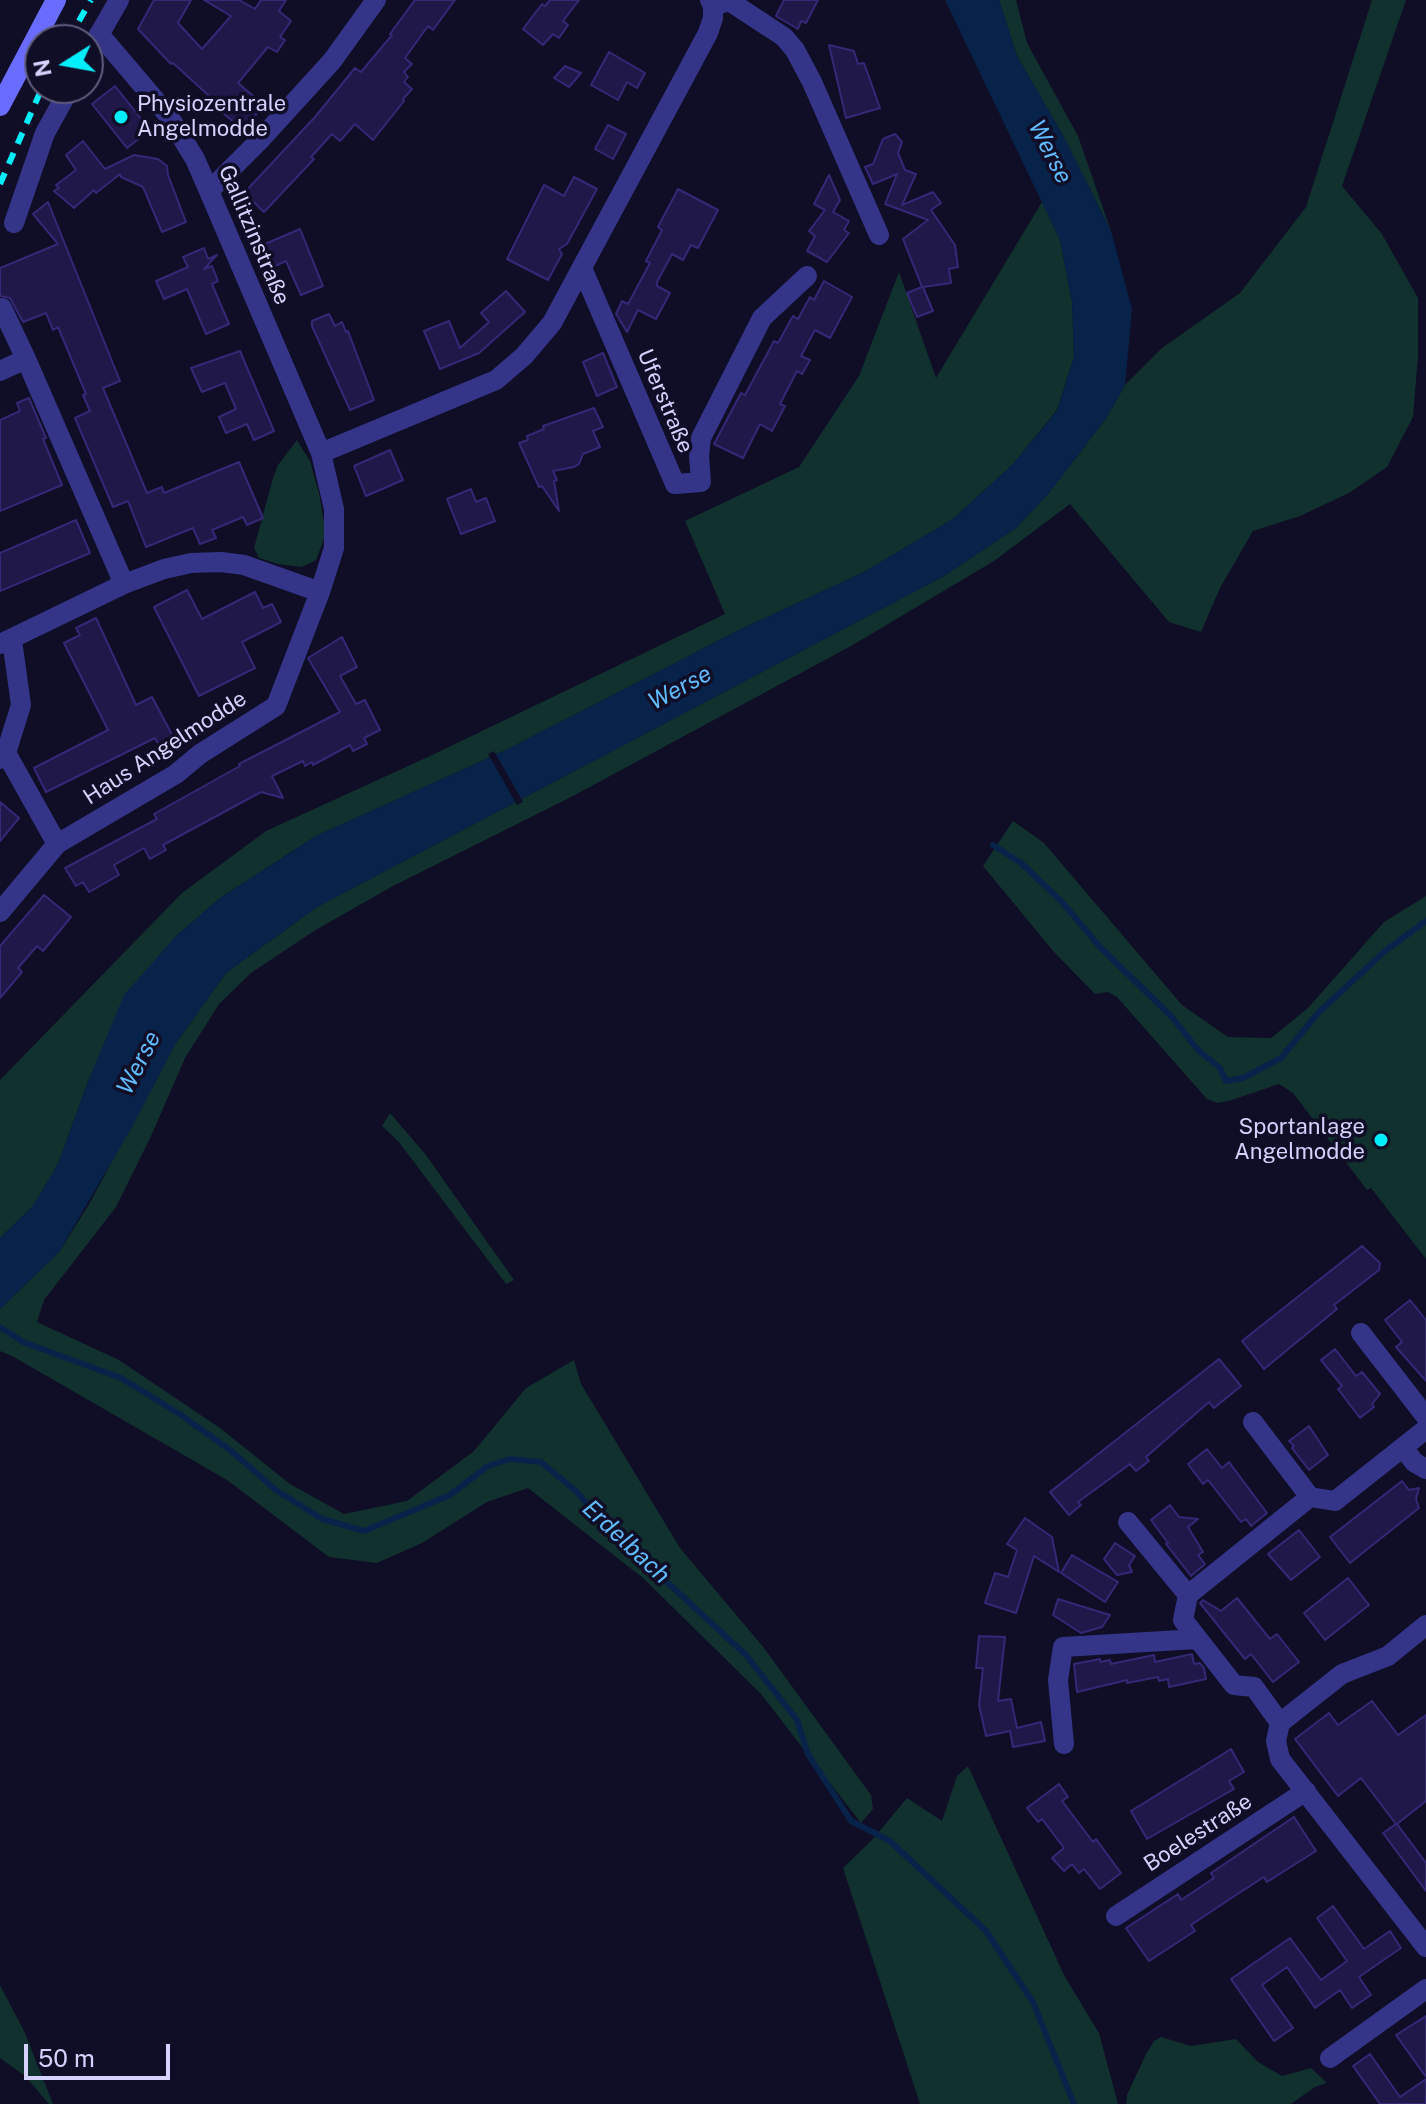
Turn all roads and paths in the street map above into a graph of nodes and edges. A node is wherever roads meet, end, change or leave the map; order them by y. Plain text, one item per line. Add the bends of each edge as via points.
1 (56, 0) edge
2 (119, 0) edge
3 (376, 0) edge
4 (712, 3) edge
5 (104, 26) edge
6 (104, 40) edge
7 (61, 104) edge
8 (0, 106) edge
9 (209, 191) junction
10 (14, 223) dead end
11 (879, 235) dead end
12 (582, 268) junction
13 (807, 276) dead end
14 (2, 308) edge
15 (26, 359) junction
16 (0, 371) edge
17 (321, 453) junction
18 (329, 477) joint
19 (124, 584) junction
20 (320, 592) junction
21 (6, 642) edge
22 (3, 756) edge
23 (57, 844) junction
24 (0, 912) edge
25 (1361, 1333) dead end
26 (1426, 1417) edge
27 (1253, 1422) dead end
28 (1426, 1429) edge
29 (1403, 1447) junction
30 (1426, 1469) edge
31 (1310, 1497) junction
32 (1128, 1522) dead end
33 (1188, 1595) junction
34 (1426, 1625) edge
35 (1197, 1639) junction
36 (1280, 1723) junction
37 (1064, 1744) dead end
38 (1306, 1791) junction
39 (1116, 1916) dead end
40 (1426, 1947) edge
41 (1426, 1989) edge
42 (1330, 2058) dead end

1 - 8 street
2 - 5 street
3 - 9 street via 332,61
4 - 11 street via 729,1 795,50
4 - 12 street via 708,33
6 - 9 street, Gallitzinstraße via 168,115
7 - 10 street via 45,133
9 - 17 street, Gallitzinstraße
12 - 13 street, Uferstraße via 675,484 701,482 701,438 762,318
12 - 17 street via 552,323 496,380
14 - 15 street
15 - 16 street
15 - 19 street
17 - 18 street, Gallitzinstraße
18 - 20 street, Haus Angelmodde via 334,548
19 - 20 street via 164,569 221,562 268,572
19 - 21 street
20 - 23 street, Haus Angelmodde via 276,706 176,774
21 - 22 street via 21,705
22 - 23 street
23 - 24 street, Haus Angelmodde
25 - 26 street
27 - 31 street
28 - 29 street
29 - 30 street
29 - 31 street via 1335,1501
31 - 33 street
32 - 33 street
33 - 35 street via 1183,1620
34 - 36 street via 1388,1656 1342,1674
35 - 36 street via 1234,1685 1254,1687
35 - 37 street via 1063,1647 1058,1680
36 - 38 street via 1280,1759
38 - 39 street, Boelestraße
38 - 40 street
41 - 42 street

